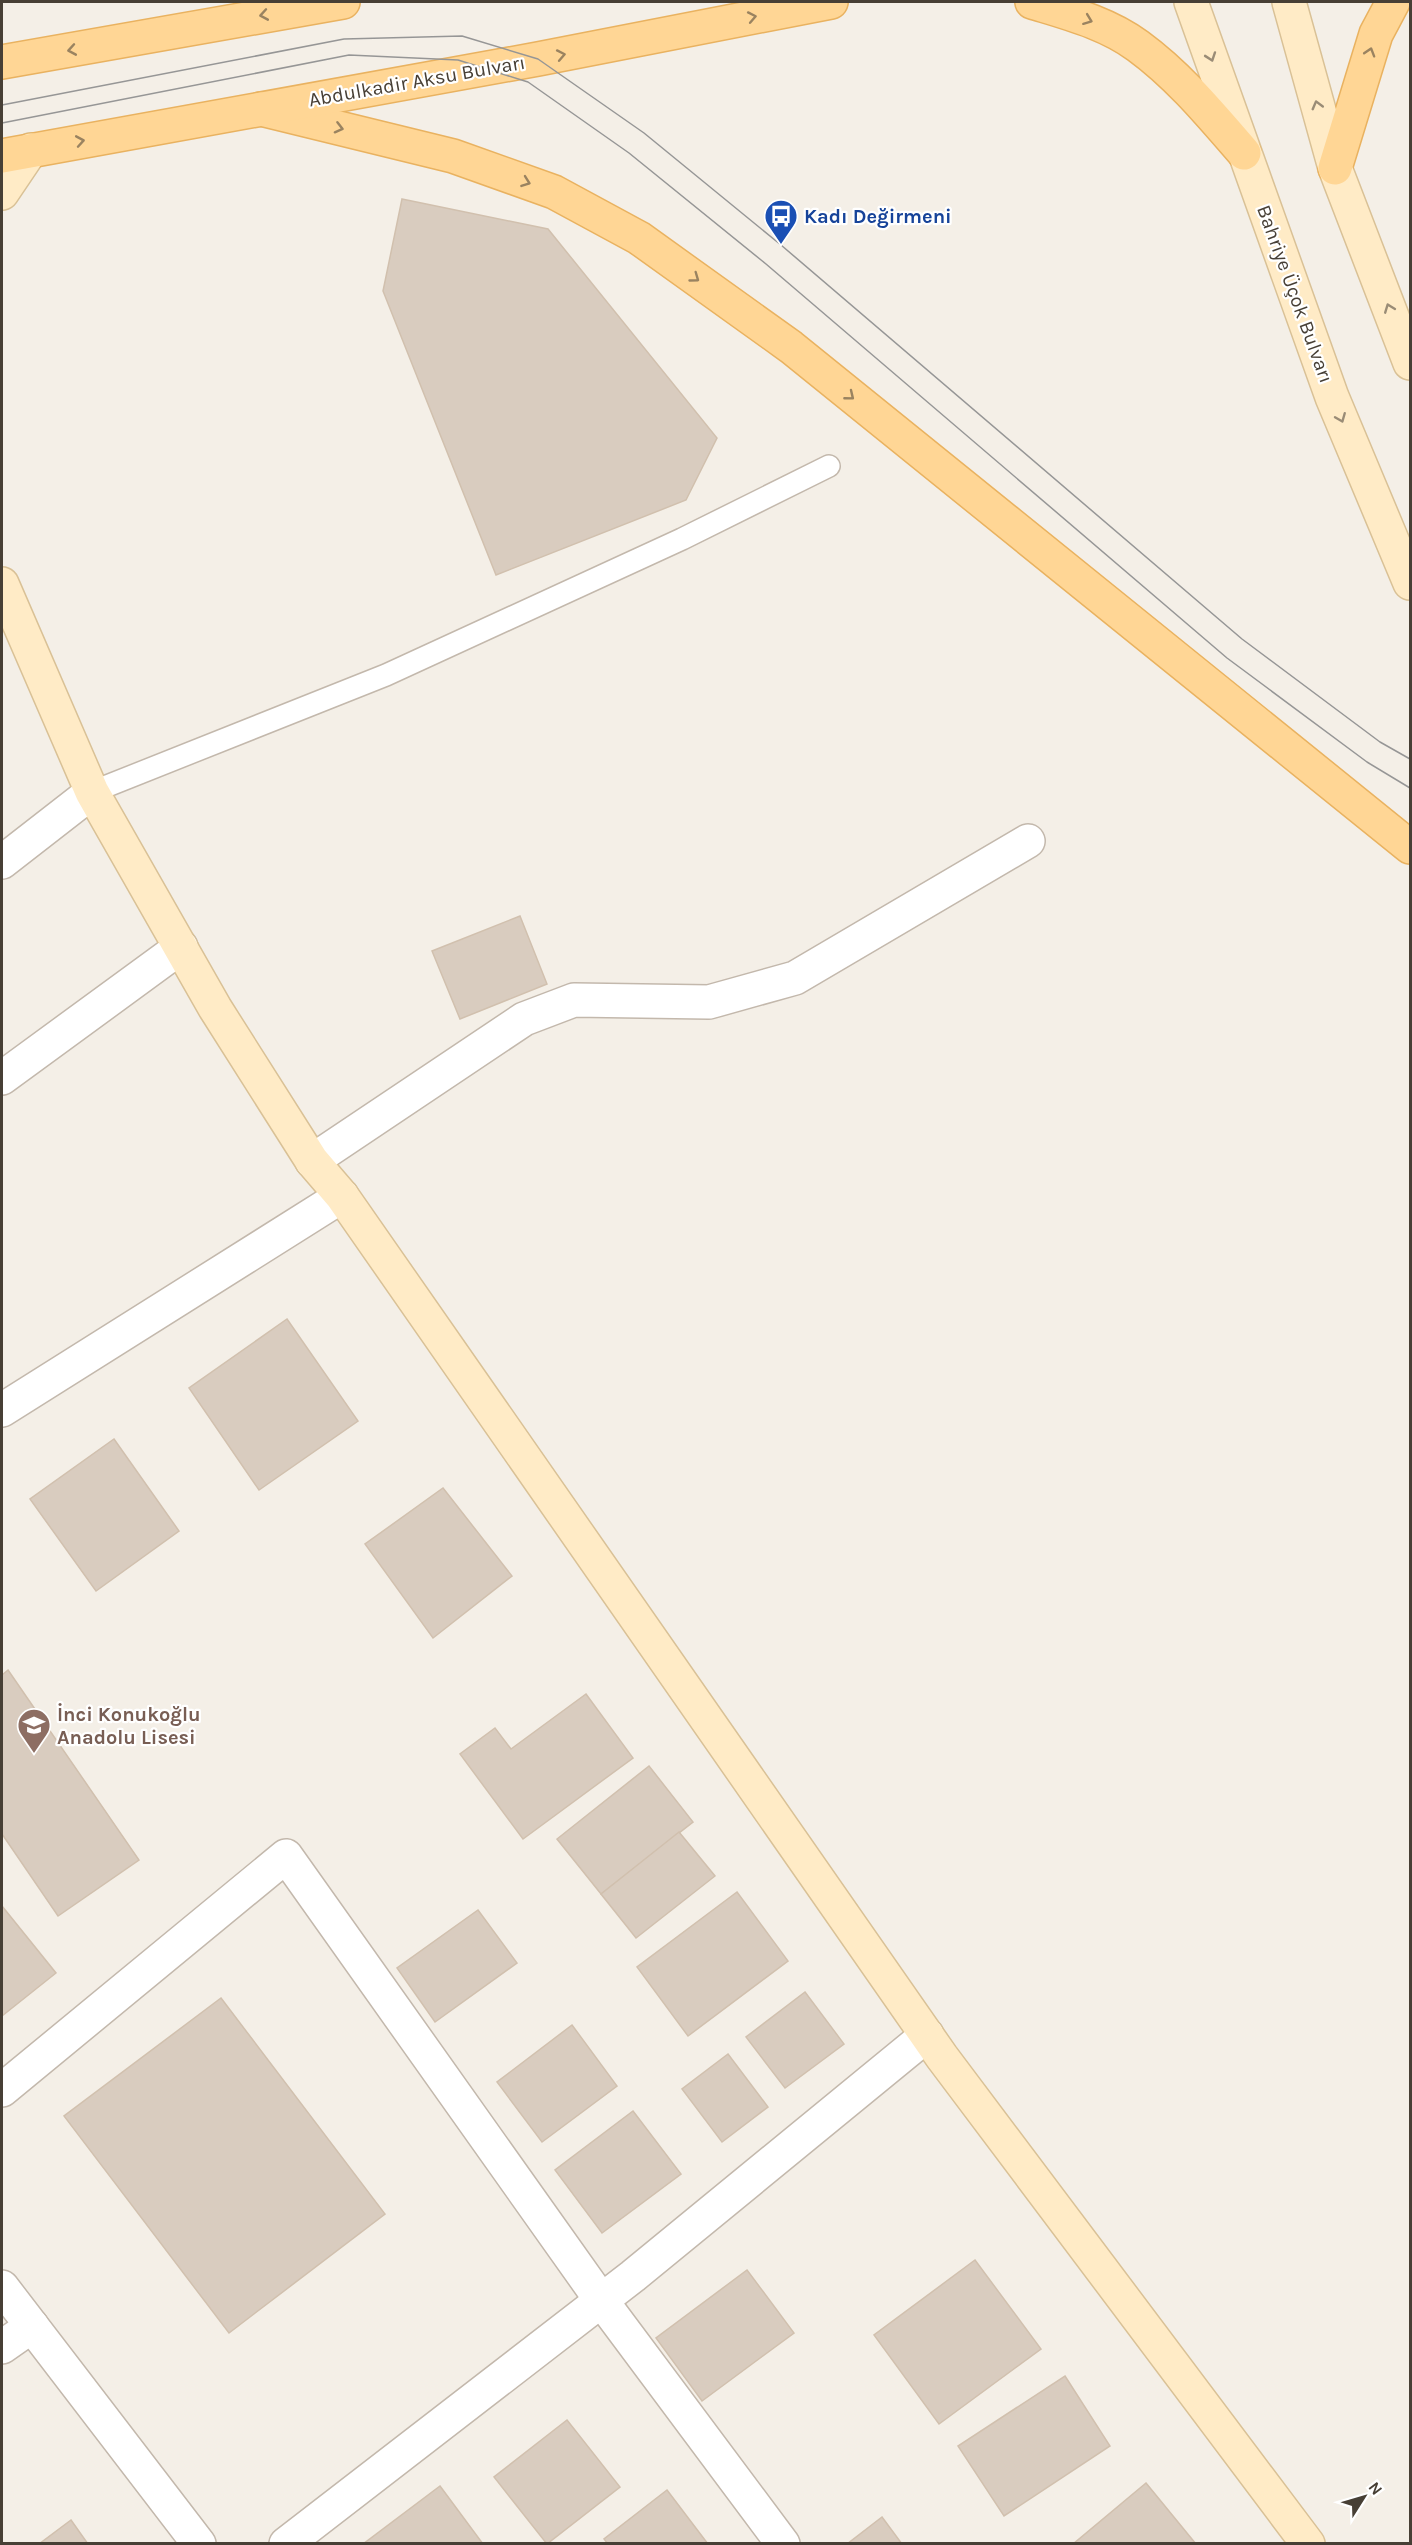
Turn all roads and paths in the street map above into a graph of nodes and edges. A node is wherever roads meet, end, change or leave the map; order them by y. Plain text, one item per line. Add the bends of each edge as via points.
1 (342, 2) edge
2 (831, 2) edge
3 (1032, 2) edge
4 (1191, 2) edge
5 (1289, 2) edge
6 (1393, 2) edge
7 (2, 62) edge
8 (261, 109) junction
9 (16, 153) edge
10 (1244, 153) junction
11 (1335, 168) junction
12 (2, 193) edge
13 (1410, 363) edge
14 (829, 466) dead end
15 (1410, 583) edge
16 (2, 584) edge
17 (92, 792) junction
18 (1028, 841) dead end
19 (1410, 847) edge
20 (2, 862) edge
21 (181, 947) junction
22 (2, 1078) edge
23 (312, 1161) junction
24 (342, 1196) junction
25 (2, 1410) edge
26 (927, 2035) junction
27 (2, 2090) edge
28 (2, 2287) edge
29 (601, 2300) junction
30 (32, 2326) junction
31 (2, 2347) edge
32 (199, 2544) edge
33 (286, 2544) edge
34 (783, 2544) edge
35 (1308, 2544) edge

1 -> 7 main road
8 -> 2 main road, Abdulkadir Aksu Bulvarı
3 -> 10 main road via 1092,21 1136,45 1186,87
4 -> 10 street, Bahriye Üçok Bulvarı
11 -> 5 street
11 -> 6 main road via 1376,34
9 -> 8 main road, Abdulkadir Aksu Bulvarı
8 -> 19 main road via 453,156 554,192 639,238 791,347
9 - 12 street
10 -> 15 street, Bahriye Üçok Bulvarı via 1332,397
13 -> 11 street
14 - 17 lane via 682,539 386,675
16 - 17 street
17 - 20 street
17 - 21 street
18 - 23 street via 795,978 709,1002 574,1000 524,1019
21 - 22 street
21 - 23 street
23 - 24 street
24 - 25 street
24 - 26 street
26 - 29 street
26 - 35 street
27 - 29 street via 286,1856
28 - 30 street
29 - 33 street
29 - 34 street
30 - 31 street
30 - 32 street

